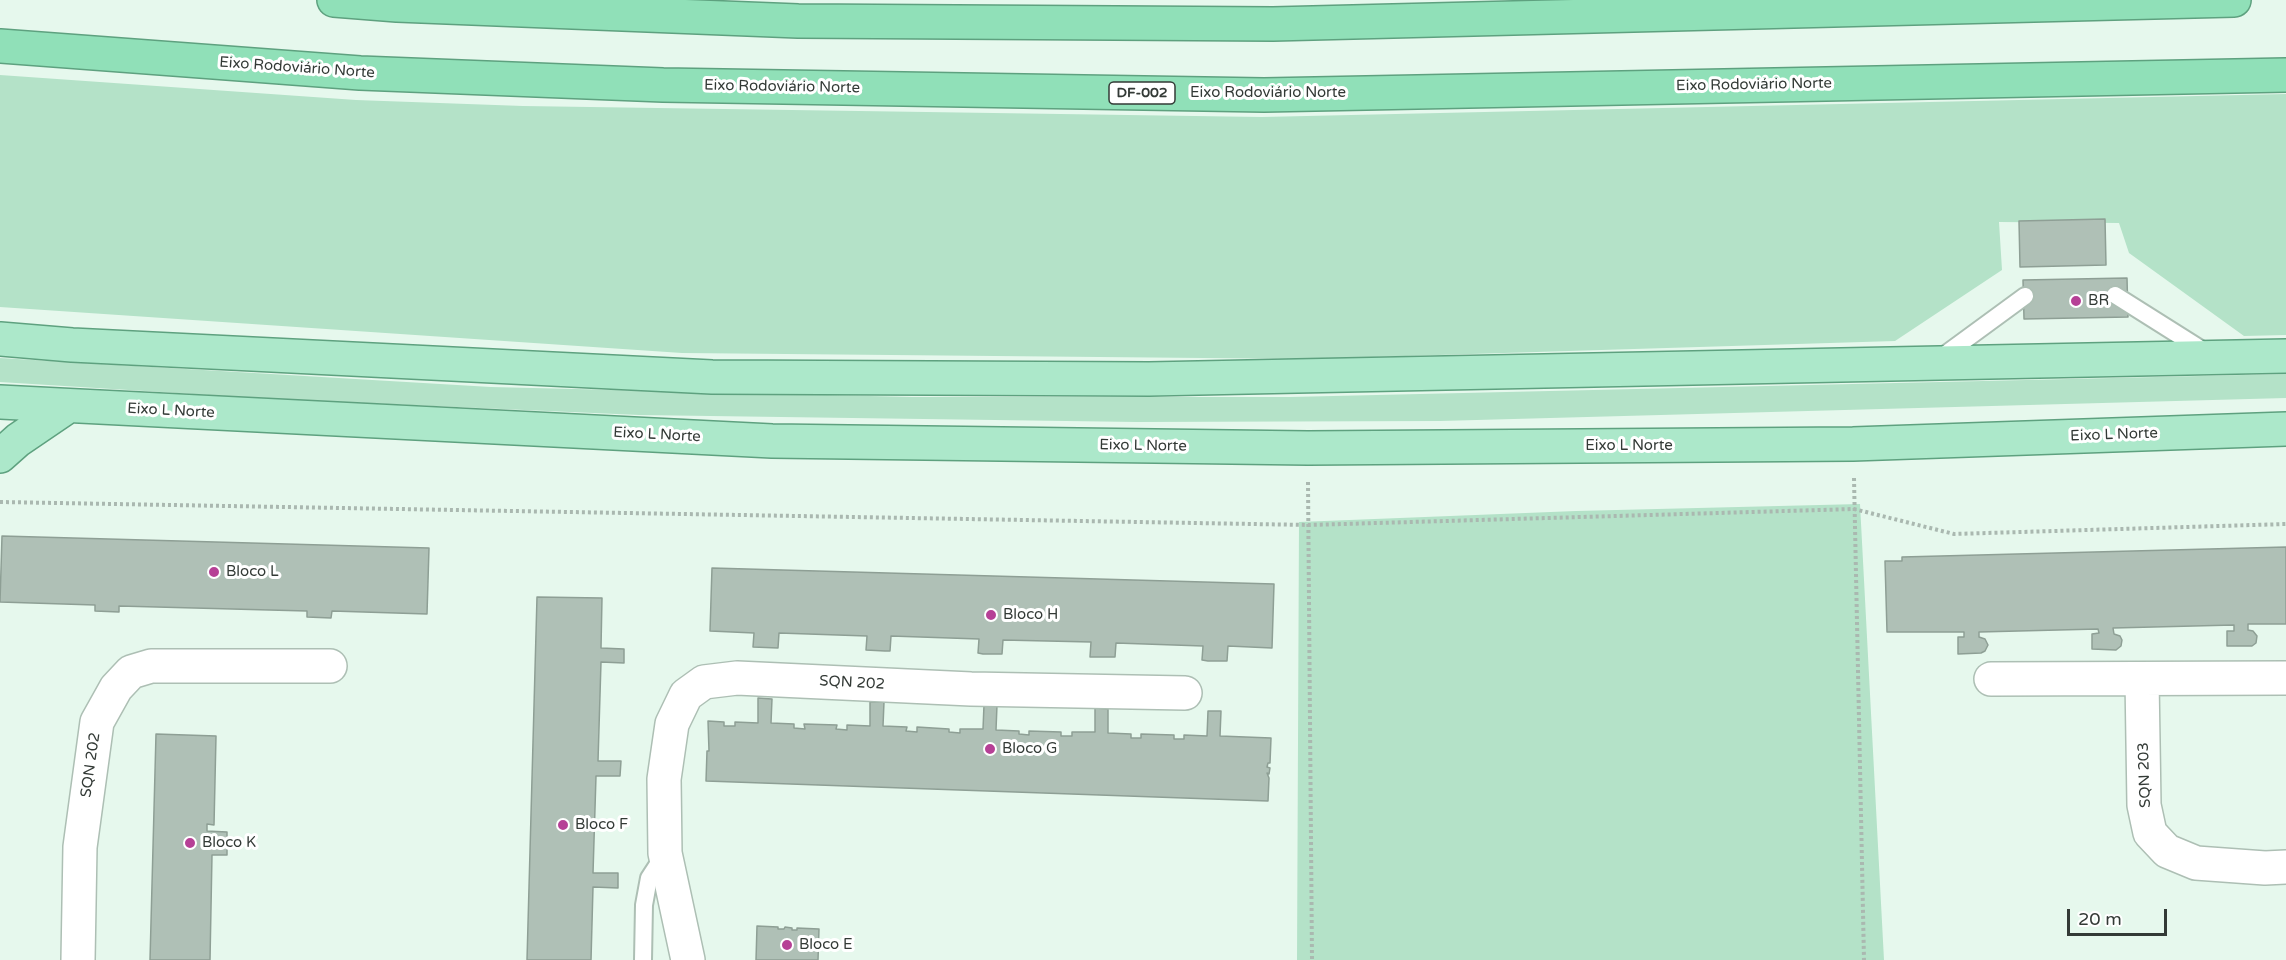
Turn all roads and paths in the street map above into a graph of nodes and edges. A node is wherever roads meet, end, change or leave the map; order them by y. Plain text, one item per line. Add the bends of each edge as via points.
1 (334, 0) edge
2 (2234, 0) edge
3 (0, 46) edge
4 (2286, 75) edge
5 (2115, 295) dead end
6 (2025, 296) dead end
7 (0, 339) edge
8 (2286, 356) edge
9 (2215, 358) junction
10 (1932, 364) junction
11 (0, 402) edge
12 (68, 406) junction
13 (2286, 429) edge
14 (1853, 444) junction
15 (1308, 448) junction
16 (0, 456) edge
17 (0, 502) edge
18 (1854, 509) junction
19 (2286, 524) edge
20 (1309, 525) junction
21 (330, 666) dead end
22 (2286, 678) edge
23 (2142, 679) junction
24 (1991, 680) dead end
25 (1185, 693) dead end
26 (665, 853) junction
27 (2286, 867) edge
28 (78, 960) edge
29 (643, 960) edge
30 (688, 960) edge
31 (1312, 960) edge
32 (1864, 960) edge

1 - 2 highway via 798,21 1273,24
3 - 4 highway, Eixo Rodoviário Norte / DF-002 via 360,73 663,85 1264,95
5 - 9 lane
6 - 10 lane
7 - 10 main road via 712,377 1149,379
8 - 9 main road
9 - 10 main road
11 - 12 main road, Eixo L Norte
12 - 15 main road, Eixo L Norte via 772,441
12 - 16 main road
13 - 14 main road, Eixo L Norte
14 - 15 main road, Eixo L Norte
14 - 18 path
15 - 20 path
17 - 20 path
18 - 19 path via 1954,534
18 - 20 path
18 - 32 path
20 - 31 path
21 - 28 street, SQN 202 via 151,666 131,672 116,688 97,722 88,777 80,847
22 - 23 street
23 - 24 street
23 - 27 street, SQN 203 via 2144,805 2150,833 2167,851 2196,863
25 - 26 street, SQN 202 via 971,689 736,678 704,682 686,695 672,724 664,779
26 - 29 lane via 649,878 644,905
26 - 30 street, SQN 202

